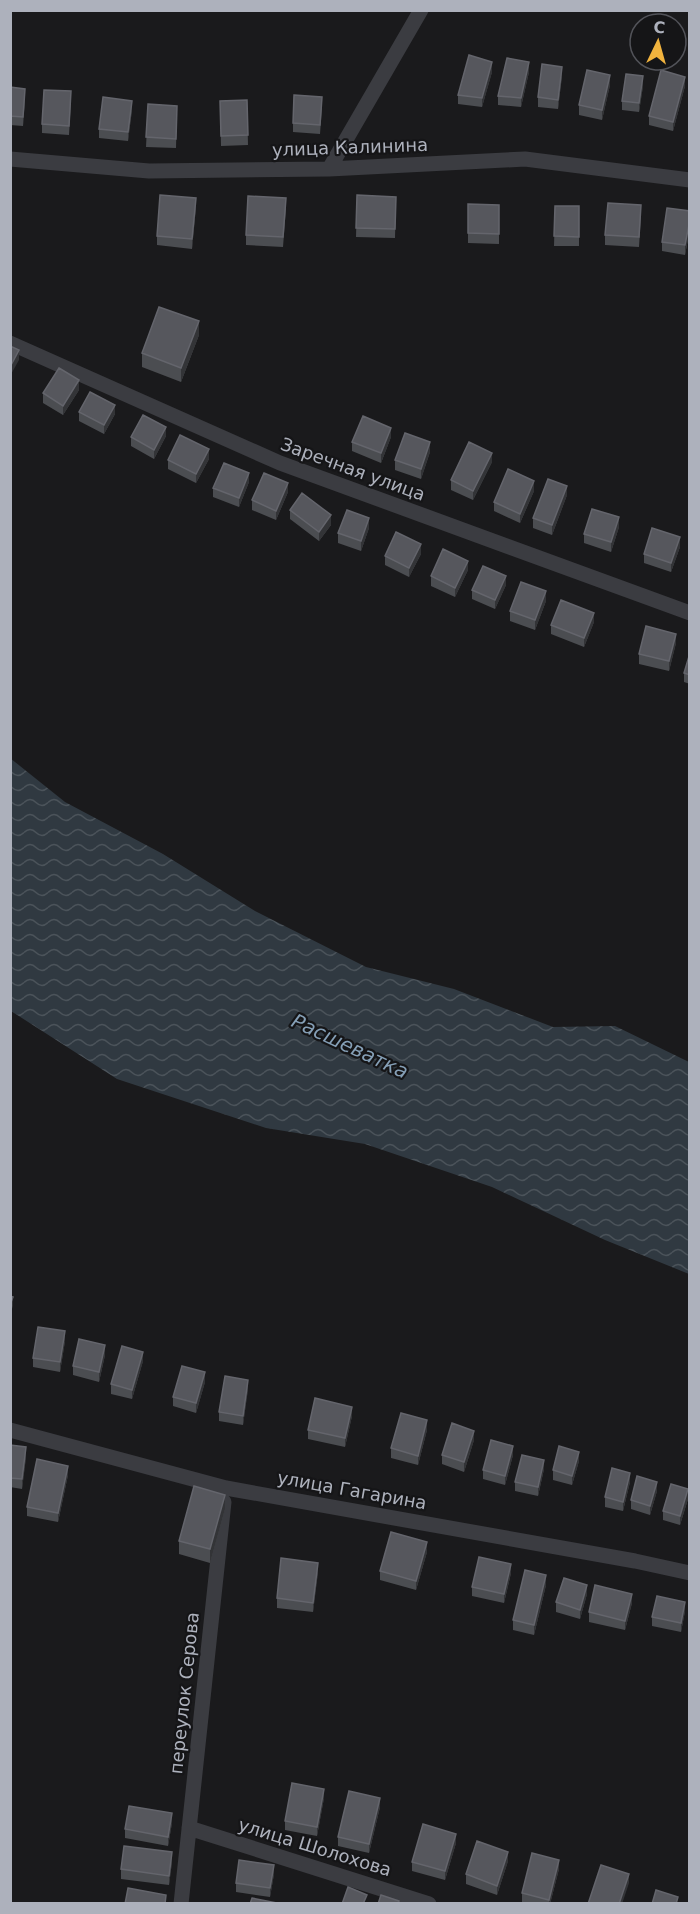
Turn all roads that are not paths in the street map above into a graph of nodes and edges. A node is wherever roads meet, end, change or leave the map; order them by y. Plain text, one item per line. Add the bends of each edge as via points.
1 (421, 10) edge
2 (10, 159) edge
3 (329, 169) junction
4 (690, 180) edge
5 (10, 343) edge
6 (690, 613) edge
7 (10, 1430) edge
8 (225, 1488) junction
9 (690, 1572) edge
10 (189, 1828) junction
11 (181, 1904) edge
12 (429, 1904) edge

1 - 3 street
2 - 3 street, улица Калинина via 149,171
3 - 4 street, улица Калинина via 525,159
5 - 6 street, Заречная улица via 280,463
7 - 8 street, улица Гагарина
8 - 9 street, улица Гагарина
8 - 10 street, переулок Серова
10 - 11 street, переулок Серова
10 - 12 street, улица Шолохова

